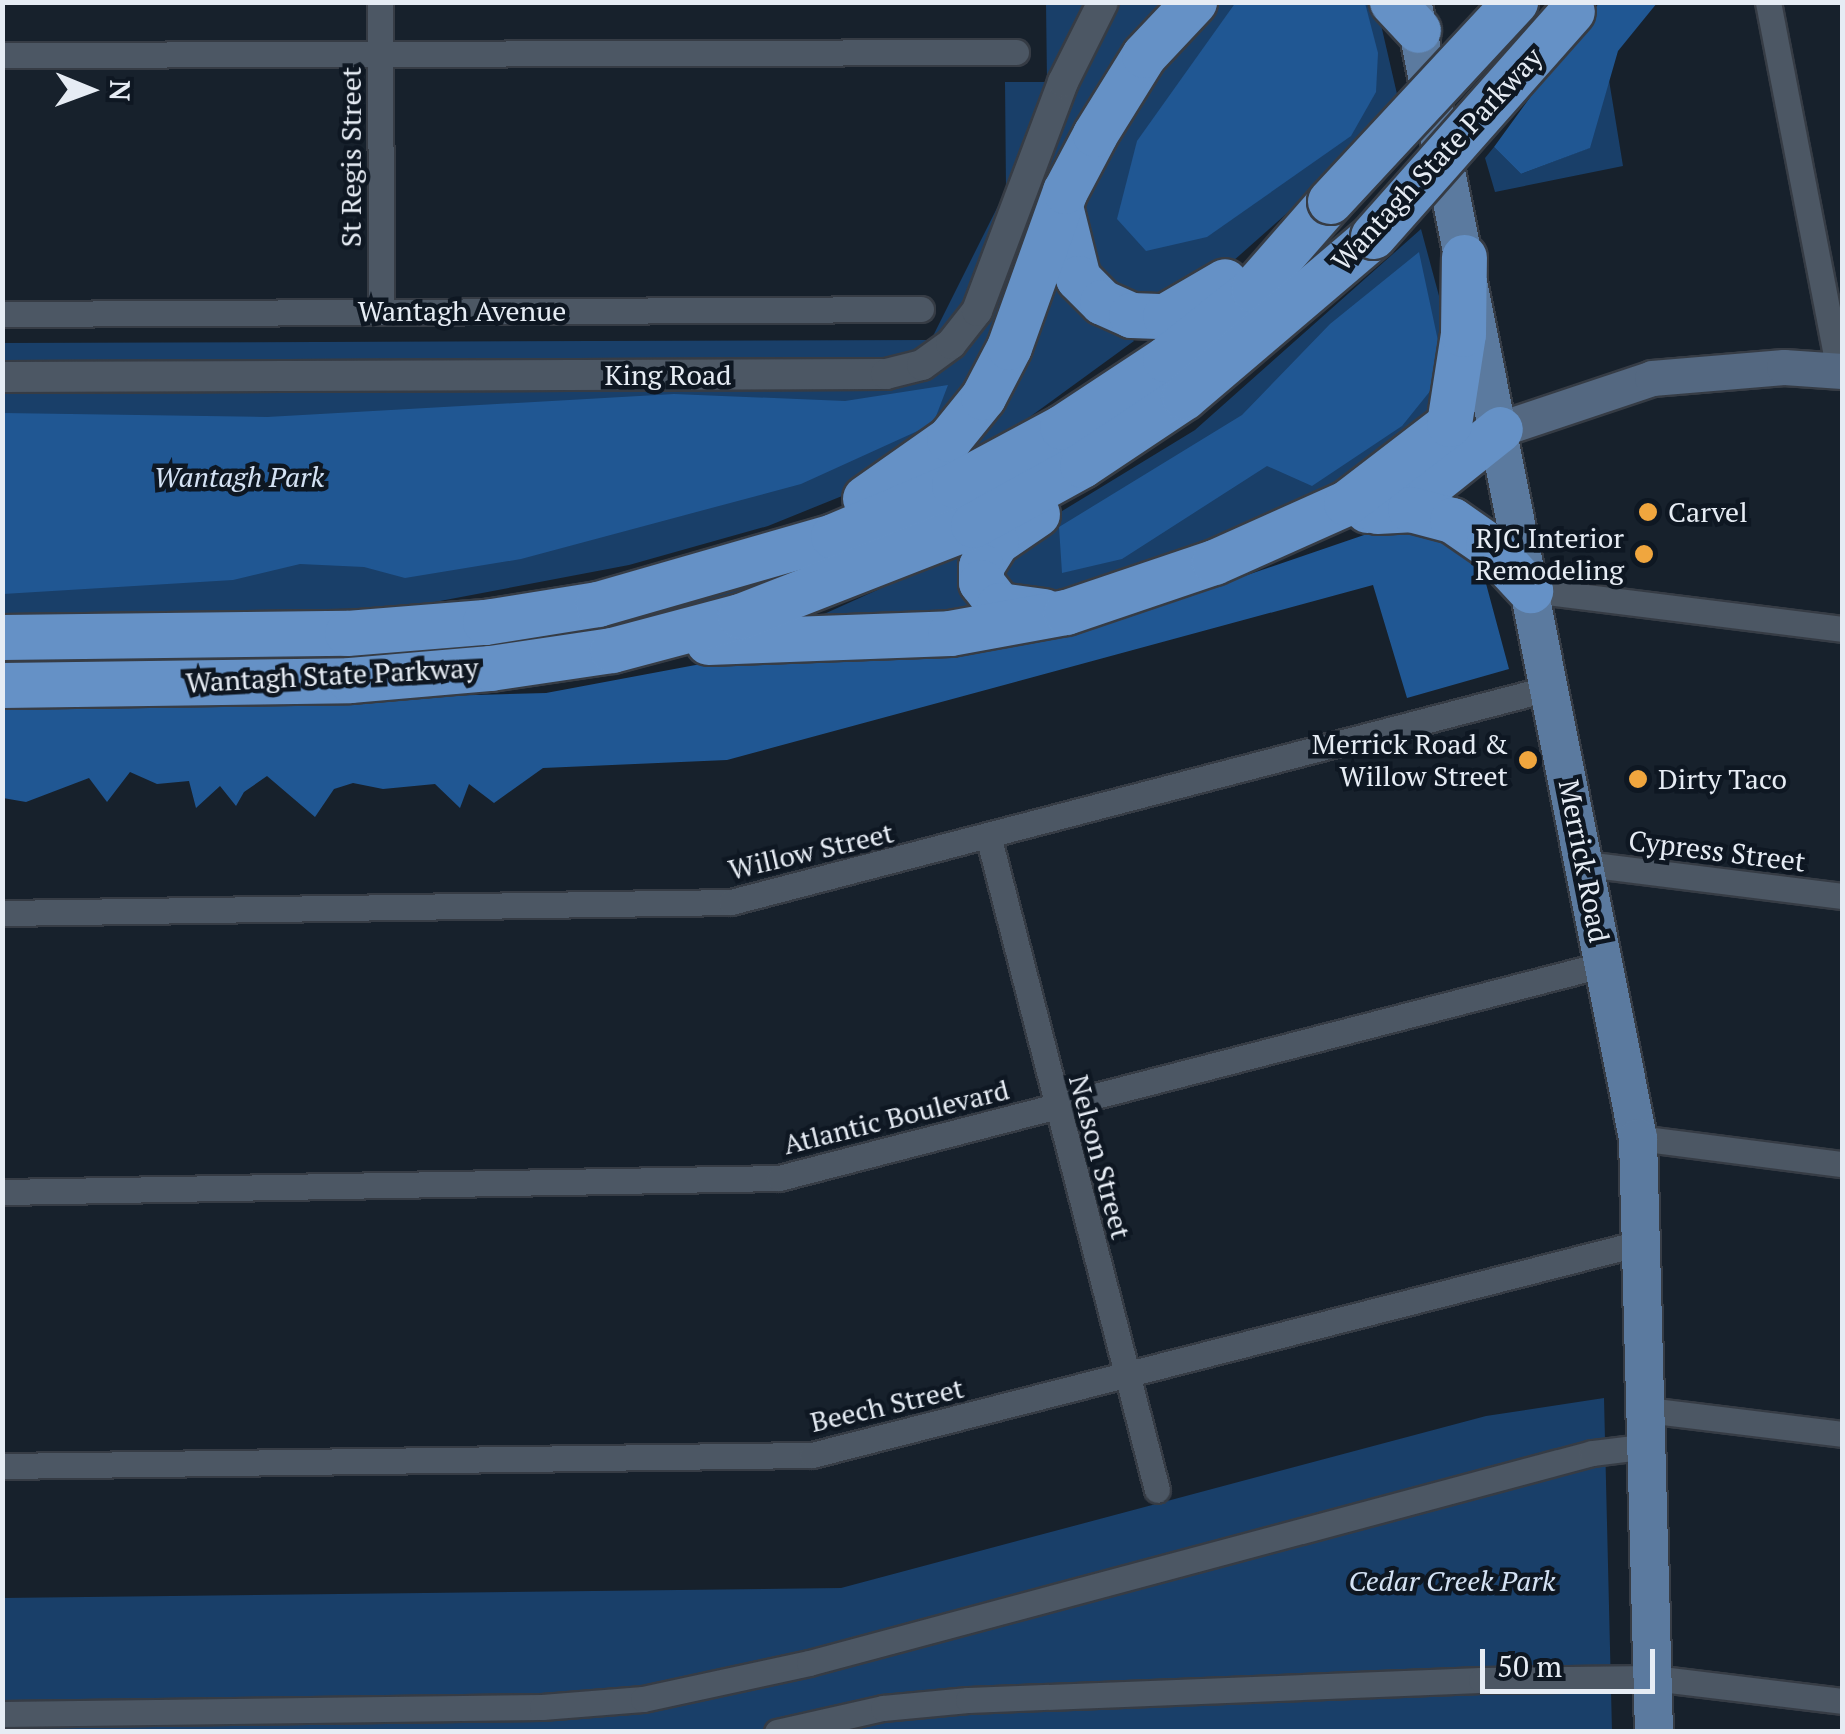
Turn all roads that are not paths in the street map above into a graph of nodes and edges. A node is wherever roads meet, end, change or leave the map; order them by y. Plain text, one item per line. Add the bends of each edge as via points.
1 (380, 2) edge
2 (1103, 2) edge
3 (1194, 2) edge
4 (1516, 2) edge
5 (1768, 2) edge
6 (1575, 7) edge
7 (1407, 12) edge
8 (1016, 52) dead end
9 (2, 55) edge
10 (380, 55) junction
11 (1330, 201) junction
12 (1061, 210) junction
13 (1464, 256) junction
14 (921, 309) dead end
15 (381, 312) junction
16 (2, 314) edge
17 (1242, 350) junction
18 (1841, 370) edge
19 (2, 377) edge
20 (1500, 430) junction
21 (1360, 512) junction
22 (1279, 536) junction
23 (1530, 590) junction
24 (598, 604) junction
25 (1066, 612) junction
26 (1842, 628) edge
27 (2, 638) edge
28 (612, 650) junction
29 (2, 685) edge
30 (1550, 688) junction
31 (989, 839) junction
32 (1585, 864) junction
33 (1842, 896) edge
34 (2, 913) edge
35 (1605, 964) junction
36 (1055, 1107) junction
37 (1638, 1138) junction
38 (1842, 1164) edge
39 (2, 1192) edge
40 (1644, 1242) junction
41 (1128, 1376) junction
42 (1647, 1428) junction
43 (1842, 1434) edge
44 (2, 1466) edge
45 (1157, 1490) dead end
46 (1653, 1678) junction
47 (1842, 1701) edge
48 (2, 1714) edge
49 (778, 1732) edge
50 (1654, 1732) edge

1 - 10 street, St Regis Street
2 - 19 street, King Road via 1062,82 977,311 951,344 922,365 886,374
3 - 12 highway via 1144,55 1094,134
4 - 11 highway, Wantagh State Parkway, bridge
5 - 18 street
6 - 17 highway, Wantagh State Parkway, bridge via 1373,236
7 - 13 main road, Merrick Road
8 - 10 street
9 - 10 street
10 - 15 street, St Regis Street
11 - 12 highway via 1201,299 1165,316 1131,315 1102,302 1078,278
11 - 24 highway, Wantagh State Parkway via 1254,289 1166,359 1062,426 954,485 832,536
12 - 24 highway via 1010,346 984,396 950,439 864,499
13 - 20 main road, Merrick Road
13 - 22 highway via 1463,334 1450,424 1346,502
14 - 15 street, Wantagh Avenue
15 - 16 street, Wantagh Avenue
17 - 25 highway via 1064,496 996,542 981,566 987,597 1017,610
17 - 28 highway, Wantagh State Parkway via 1082,465 974,525 740,616
18 - 20 main road via 1784,366 1652,378
20 - 21 highway via 1431,484
20 - 23 main road, Merrick Road
21 - 22 highway
21 - 23 highway via 1410,509 1452,520 1488,545
22 - 25 highway
23 - 26 street
23 - 30 main road, Merrick Road
24 - 27 highway, Wantagh State Parkway via 347,633
25 - 28 highway via 950,632
28 - 29 highway, Wantagh State Parkway via 350,680
30 - 31 street, Willow Street
30 - 32 main road, Merrick Road
31 - 34 street, Willow Street via 731,902
31 - 36 street, Nelson Street
32 - 33 street, Cypress Street
32 - 35 main road, Merrick Road
35 - 36 street, Atlantic Boulevard
35 - 37 main road, Merrick Road
36 - 39 street, Atlantic Boulevard via 779,1178
36 - 41 street, Nelson Street
37 - 38 street
37 - 40 main road, Merrick Road
40 - 41 street, Beech Street via 1460,1284
40 - 42 main road, Merrick Road
41 - 44 street, Beech Street via 812,1455
41 - 45 street, Nelson Street
42 - 43 street
42 - 46 main road, Merrick Road
42 - 48 street via 1592,1452 809,1663 642,1699 542,1708
46 - 47 street
46 - 49 street via 968,1700 883,1708
46 - 50 main road, Merrick Road

